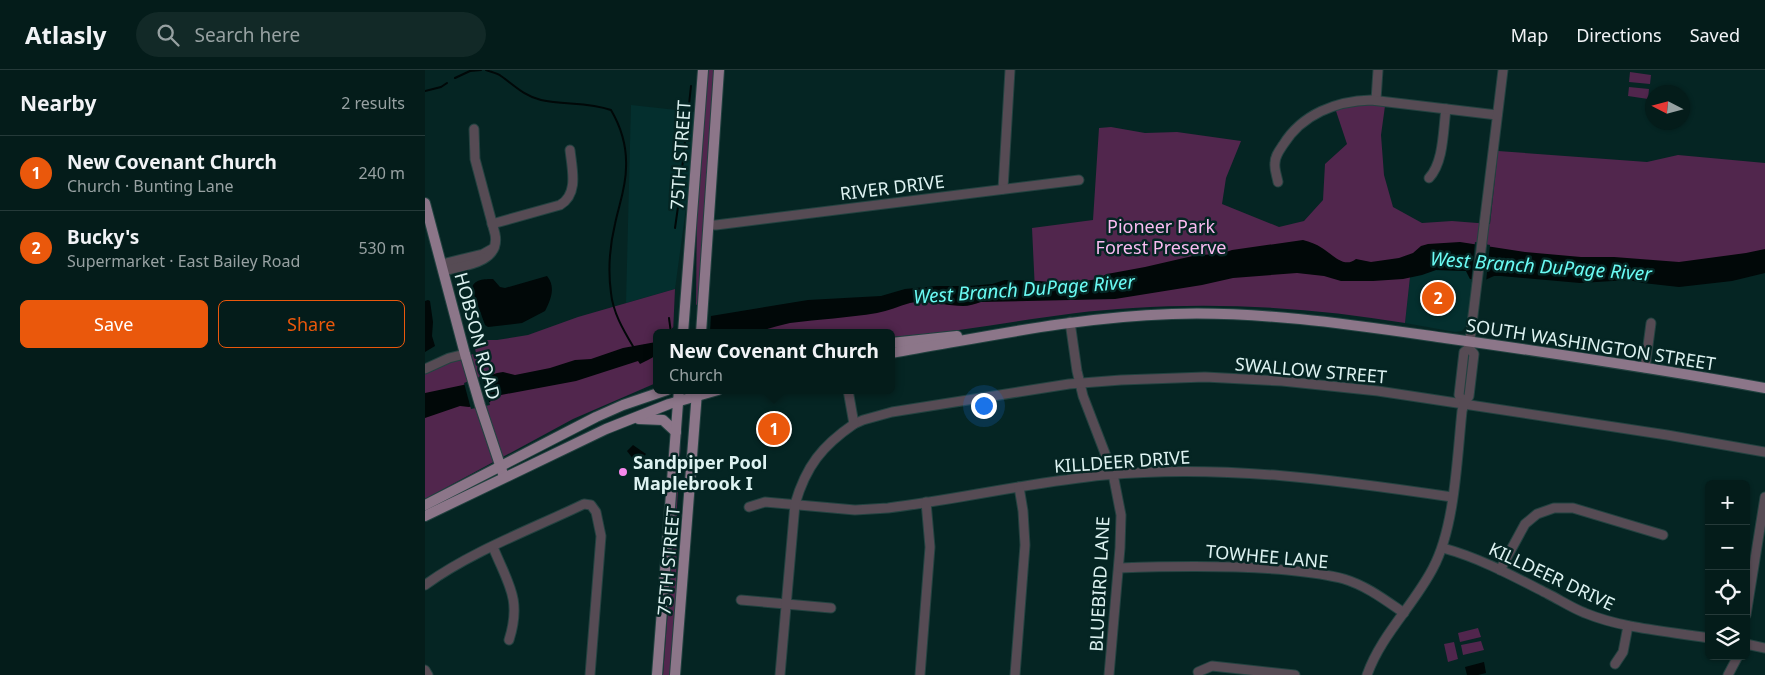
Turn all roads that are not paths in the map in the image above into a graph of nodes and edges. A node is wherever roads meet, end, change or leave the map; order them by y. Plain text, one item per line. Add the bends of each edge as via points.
1 (703, 70) edge
2 (719, 70) edge
3 (1010, 70) edge
4 (1378, 70) edge
5 (1503, 70) edge
6 (1376, 100) junction
7 (1445, 109) junction
8 (1497, 115) junction
9 (474, 128) dead end
10 (570, 150) dead end
11 (1429, 178) dead end
12 (1079, 180) dead end
13 (1278, 182) dead end
14 (1003, 190) junction
15 (425, 203) edge
16 (492, 224) junction
17 (709, 225) junction
18 (443, 268) junction
19 (1070, 322) junction
20 (1651, 324) dead end
21 (683, 329) edge
22 (701, 329) edge
23 (995, 333) junction
24 (895, 342) edge
25 (1470, 345) junction
26 (895, 352) edge
27 (465, 354) junction
28 (1645, 368) junction
29 (425, 369) edge
30 (1080, 383) junction
31 (1765, 388) edge
32 (655, 394) edge
33 (697, 394) edge
34 (849, 394) edge
35 (679, 396) edge
36 (1464, 404) junction
37 (633, 418) junction
38 (855, 424) junction
39 (676, 432) junction
40 (1765, 452) edge
41 (502, 472) junction
42 (1113, 474) junction
43 (1019, 487) junction
44 (1452, 497) junction
45 (1765, 497) edge
46 (926, 502) junction
47 (795, 504) junction
48 (425, 505) edge
49 (749, 506) dead end
50 (425, 516) edge
51 (1663, 535) dead end
52 (493, 547) junction
53 (1443, 548) junction
54 (1755, 559) junction
55 (1765, 561) edge
56 (1119, 568) junction
57 (1500, 570) junction
58 (425, 585) edge
59 (1750, 590) edge
60 (741, 600) dead end
61 (786, 604) junction
62 (831, 608) dead end
63 (1404, 613) junction
64 (1628, 626) junction
65 (1705, 637) edge
66 (509, 640) dead end
67 (1750, 645) edge
68 (1765, 648) edge
69 (1735, 660) edge
70 (1615, 664) dead end
71 (425, 670) edge
72 (1198, 672) dead end
73 (428, 675) edge
74 (590, 675) edge
75 (657, 675) edge
76 (675, 675) edge
77 (780, 675) edge
78 (920, 675) edge
79 (1015, 675) edge
80 (1109, 675) edge
81 (1295, 675) edge
82 (1367, 675) edge
83 (1728, 675) edge

1 - 21 main road, 75TH STREET
2 - 17 main road, 75TH STREET
3 - 14 street
4 - 6 street
5 - 8 street
6 - 7 street
6 - 13 street via 1337,104 1299,125 1276,158
7 - 8 street
7 - 11 street via 1439,161
8 - 25 street
9 - 16 street via 475,159
10 - 16 street via 572,186 566,201
12 - 14 street, RIVER DRIVE
14 - 17 street, RIVER DRIVE
15 - 18 main road, HOBSON ROAD
16 - 18 street via 496,240 491,254 484,260
17 - 22 main road, 75TH STREET
18 - 27 main road, HOBSON ROAD
19 - 23 main road, SOUTH WASHINGTON STREET
19 - 25 main road, SOUTH WASHINGTON STREET via 1173,314 1262,315 1338,322
19 - 30 street, BLUEBIRD LANE
20 - 28 street
23 - 24 main road, SOUTH WASHINGTON STREET
23 - 26 main road, SOUTH WASHINGTON STREET
25 - 28 main road, SOUTH WASHINGTON STREET
25 - 36 street via 1474,354 1469,396
27 - 29 street
27 - 41 main road, HOBSON ROAD
28 - 31 main road, SOUTH WASHINGTON STREET
30 - 36 street, SWALLOW STREET via 1162,378 1251,379 1326,385
30 - 38 street, SWALLOW STREET via 892,412
30 - 42 street, BLUEBIRD LANE
32 - 41 main road via 596,417
33 - 76 main road, 75TH STREET
34 - 38 street
35 - 37 main road
35 - 39 main road, 75TH STREET
36 - 40 street, SWALLOW STREET
36 - 44 street
37 - 39 main road via 663,420
37 - 41 main road
38 - 47 street, SWALLOW STREET via 827,444 814,460
39 - 75 main road, 75TH STREET
41 - 48 main road
41 - 50 main road
42 - 43 street, KILLDEER DRIVE
42 - 44 street, KILLDEER DRIVE via 1269,474
42 - 56 street, BLUEBIRD LANE via 1121,515
43 - 46 street, KILLDEER DRIVE
43 - 79 street via 1025,545
44 - 53 street
45 - 54 street
46 - 47 street, KILLDEER DRIVE via 862,510
46 - 78 street via 931,547
47 - 49 street, KILLDEER DRIVE via 760,502
47 - 61 street, SWALLOW STREET
51 - 57 street via 1573,508 1554,508 1537,514 1525,524
52 - 58 street
52 - 66 street via 514,600 514,623
52 - 74 street via 585,504 591,505 596,512 601,536
53 - 57 street, KILLDEER DRIVE
53 - 63 street
54 - 55 street
54 - 59 street
56 - 63 street, TOWHEE LANE via 1223,567 1317,574 1362,586
56 - 80 street, BLUEBIRD LANE
57 - 64 street, KILLDEER DRIVE via 1582,612
60 - 61 street
61 - 62 street
61 - 77 street, SWALLOW STREET
63 - 82 street via 1377,653
64 - 65 street, KILLDEER DRIVE
64 - 70 street via 1623,652
67 - 68 street
69 - 83 street
71 - 73 street
72 - 81 street via 1212,666

